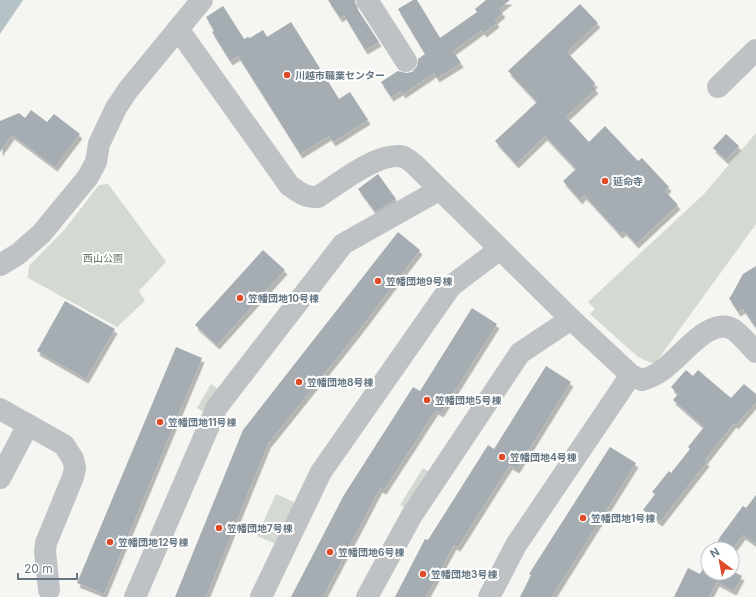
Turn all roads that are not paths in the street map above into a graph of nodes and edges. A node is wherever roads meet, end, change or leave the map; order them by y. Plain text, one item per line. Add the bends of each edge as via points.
1 (202, 0) edge
2 (366, 0) edge
3 (178, 29) junction
4 (756, 50) edge
5 (406, 60) dead end
6 (718, 87) dead end
7 (439, 190) junction
8 (500, 249) junction
9 (0, 265) edge
10 (571, 319) junction
11 (756, 352) edge
12 (631, 375) junction
13 (0, 409) edge
14 (28, 425) junction
15 (0, 478) edge
16 (52, 595) edge
17 (135, 597) edge
18 (261, 597) edge
19 (367, 597) edge
20 (489, 597) edge

1 - 3 street
2 - 5 street
3 - 7 street via 289,185 300,193 308,197 318,196 377,160 393,156 404,157
3 - 9 street via 128,90 113,114 88,177 41,234 18,254
4 - 6 street
7 - 8 street
7 - 17 street via 343,244 217,407
8 - 10 street
8 - 18 street via 451,286 325,466
10 - 12 street
10 - 19 street via 520,353 412,515
11 - 12 street via 734,330 724,326 706,331 651,378 642,380
12 - 20 street via 516,545
13 - 14 street
14 - 15 street
14 - 16 street via 64,445 73,459 73,477 46,543

